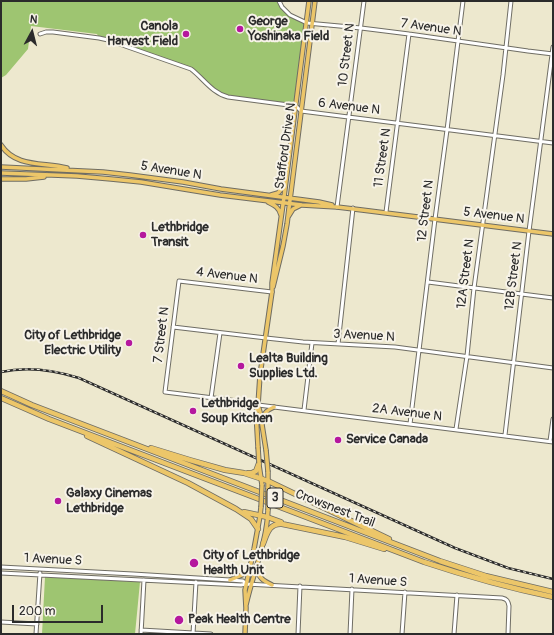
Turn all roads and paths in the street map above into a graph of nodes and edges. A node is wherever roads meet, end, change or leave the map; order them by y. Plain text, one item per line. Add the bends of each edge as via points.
1 (279, 1) edge
2 (309, 1) edge
3 (315, 1) edge
4 (364, 1) edge
5 (463, 1) edge
6 (511, 1) edge
7 (307, 24) junction
8 (312, 24) junction
9 (361, 28) junction
10 (40, 34) dead end
11 (409, 34) junction
12 (458, 41) junction
13 (553, 47) edge
14 (506, 48) junction
15 (553, 54) edge
16 (296, 106) junction
17 (301, 111) junction
18 (349, 118) junction
19 (398, 124) junction
20 (447, 130) junction
21 (495, 136) junction
22 (541, 142) junction
23 (553, 143) edge
24 (1, 146) edge
25 (1, 167) edge
26 (76, 170) junction
27 (1, 174) edge
28 (58, 176) junction
29 (1, 179) edge
30 (286, 184) junction
31 (268, 195) junction
32 (284, 197) junction
33 (290, 198) junction
34 (265, 200) junction
35 (284, 203) junction
36 (289, 203) junction
37 (302, 205) junction
38 (337, 207) junction
39 (353, 208) junction
40 (386, 212) junction
41 (287, 218) junction
42 (435, 219) junction
43 (281, 220) junction
44 (482, 225) junction
45 (529, 231) junction
46 (553, 234) edge
47 (179, 280) joint
48 (428, 282) junction
49 (474, 288) junction
50 (272, 292) junction
51 (522, 294) junction
52 (553, 298) edge
53 (173, 327) junction
54 (220, 333) junction
55 (266, 338) junction
56 (312, 343) junction
57 (338, 344) junction
58 (419, 350) junction
59 (467, 356) junction
60 (514, 363) junction
61 (553, 368) edge
62 (1, 390) edge
63 (211, 398) junction
64 (1, 399) edge
65 (246, 402) dead end
66 (258, 406) junction
67 (274, 406) junction
68 (304, 410) junction
69 (49, 419) junction
70 (553, 419) edge
71 (261, 421) junction
72 (410, 424) junction
73 (84, 426) junction
74 (456, 429) junction
75 (505, 435) junction
76 (552, 441) edge
77 (259, 466) junction
78 (244, 473) junction
79 (260, 478) junction
80 (268, 481) junction
81 (236, 509) junction
82 (260, 516) junction
83 (267, 517) junction
84 (294, 526) junction
85 (258, 529) junction
86 (263, 544) junction
87 (414, 551) junction
88 (424, 562) junction
89 (251, 563) junction
90 (257, 563) junction
91 (1, 567) edge
92 (40, 569) junction
93 (1, 573) edge
94 (40, 574) junction
95 (144, 574) junction
96 (196, 578) junction
97 (144, 580) junction
98 (230, 580) junction
99 (196, 582) junction
100 (246, 584) junction
101 (251, 584) junction
102 (272, 585) junction
103 (300, 586) junction
104 (352, 589) junction
105 (405, 592) junction
106 (553, 592) edge
107 (457, 596) junction
108 (553, 597) edge
109 (246, 608) junction
110 (1, 622) edge
111 (37, 624) junction
112 (141, 632) edge
113 (36, 634) edge
114 (193, 634) edge
115 (211, 634) edge
116 (245, 634) edge
117 (298, 634) edge
118 (350, 634) edge
119 (402, 634) edge
120 (454, 634) edge
121 (508, 634) edge

1 - 7 street via 290,15
2 - 7 main road, Stafford Drive N
3 - 8 main road, Stafford Drive N
4 - 9 street, 10 Street N
5 - 12 street, 12 Street N
6 - 14 street, 12A Street N
7 - 8 street, 7 Avenue N
7 - 16 main road, Stafford Drive N
8 - 9 street, 7 Avenue N
8 - 17 main road, Stafford Drive N
9 - 11 street, 7 Avenue N
9 - 18 street, 10 Street N
10 - 16 street via 53,32 108,40 190,69 212,90 224,96
11 - 12 street, 7 Avenue N
11 - 19 street, 11 Street N
12 - 14 street, 7 Avenue N
12 - 20 street, 12 Street N
13 - 15 street, 12B Street N
14 - 15 street, 7 Avenue N
14 - 21 street, 12A Street N
15 - 22 street, 12B Street N
16 - 17 street, 6 Avenue N
16 - 30 main road, Stafford Drive N
17 - 18 street, 6 Avenue N
17 - 33 main road, Stafford Drive N
18 - 19 street, 6 Avenue N
18 - 38 street, 10 Street N
19 - 20 street, 6 Avenue N
19 - 40 street, 11 Street N
20 - 21 street, 6 Avenue N
20 - 42 street, 12 Street N
21 - 22 street, 6 Avenue N
21 - 44 street, 12A Street N
22 - 23 street, 6 Avenue N
22 - 45 street, 12B Street N
24 - 26 main road via 20,161
25 - 26 main road, 5 Avenue N
26 - 31 main road, 5 Avenue N via 151,177
27 - 28 main road, 5 Avenue N
28 - 29 main road
28 - 34 main road, 5 Avenue N via 133,181
30 - 31 main road via 278,193
30 - 32 main road, Stafford Drive N
31 - 32 main road, 5 Avenue N
32 - 33 main road, 5 Avenue N
32 - 35 main road, Stafford Drive N
33 - 36 main road, Stafford Drive N
33 - 38 main road, 5 Avenue N
34 - 35 main road, 5 Avenue N
34 - 43 main road via 278,208
35 - 36 main road, 5 Avenue N
35 - 43 main road, Stafford Drive N
36 - 37 main road, 5 Avenue N
36 - 41 main road, Stafford Drive N
37 - 38 main road, 5 Avenue N
37 - 41 main road via 293,209
38 - 39 main road, 5 Avenue N
39 - 40 main road, 5 Avenue N
39 - 57 street
40 - 42 main road, 5 Avenue N
41 - 50 main road, Stafford Drive N
42 - 44 main road, 5 Avenue N
42 - 48 street, 12 Street N
43 - 50 main road, Stafford Drive N
44 - 45 main road, 5 Avenue N
44 - 49 street, 12A Street N
45 - 46 main road, 5 Avenue N
45 - 51 street, 12B Street N
47 - 50 street, 4 Avenue N
47 - 53 street, 7 Street N
48 - 49 street
48 - 58 street, 12 Street N
49 - 51 street
49 - 59 street, 12A Street N
50 - 55 main road, Stafford Drive N
51 - 52 street
51 - 60 street, 12B Street N
53 - 54 street, 3 Avenue N
53 - 63 street, 7 Street N via 164,392
54 - 55 street, 3 Avenue N
54 - 63 street
55 - 56 street, 3 Avenue N
55 - 66 main road, Stafford Drive N
56 - 57 street, 3 Avenue N
56 - 68 street
57 - 58 street, 3 Avenue N
58 - 59 street, 3 Avenue N
58 - 72 street, 12 Street N
59 - 60 street, 3 Avenue N
59 - 74 street, 12A Street N
60 - 61 street, 3 Avenue N
60 - 75 street, 12B Street N
62 - 73 highway, Crowsnest Trail / 3 via 32,406
63 - 65 street
64 - 69 highway, Crowsnest Trail / 3
66 - 67 street, 2A Avenue N
66 - 71 main road, Stafford Drive N
66 - 77 main road, Stafford Drive N, bridge via 255,415
67 - 68 street, 2A Avenue N
67 - 71 main road via 264,413
68 - 72 street, 2A Avenue N
69 - 81 highway via 174,476
69 - 88 highway, Crowsnest Trail / 3
70 - 76 street
71 - 80 main road, Stafford Drive N, bridge
72 - 74 street, 2A Avenue N
73 - 78 highway via 190,460
73 - 87 highway, Crowsnest Trail / 3
74 - 75 street, 2A Avenue N
75 - 76 street, 2A Avenue N
77 - 78 highway via 255,472
77 - 79 main road, Stafford Drive N
78 - 79 highway
79 - 80 highway
79 - 82 main road, Stafford Drive N, bridge
80 - 83 main road, Stafford Drive N, bridge
80 - 87 highway
81 - 82 highway
81 - 85 highway via 251,519
82 - 83 highway
82 - 85 main road, Stafford Drive N
83 - 84 highway
83 - 86 main road, Stafford Drive N
84 - 86 highway via 274,525 268,531
84 - 88 highway via 345,537
85 - 89 main road, Stafford Drive N
86 - 90 main road, Stafford Drive N
87 - 106 highway, Crowsnest Trail / 3 via 486,576
88 - 108 highway, Crowsnest Trail / 3 via 505,587
89 - 98 main road via 242,576
89 - 100 main road, Stafford Drive N
90 - 101 main road, Stafford Drive N
90 - 102 main road via 259,576 264,582
91 - 92 street, 1 Avenue S
92 - 94 street
92 - 95 street, 1 Avenue S
93 - 94 street, 1 Avenue S
94 - 97 street, 1 Avenue S
94 - 111 street
95 - 96 street, 1 Avenue S
95 - 97 street
96 - 98 street, 1 Avenue S
96 - 99 street
97 - 99 street, 1 Avenue S
97 - 112 street
98 - 100 street, 1 Avenue S via 243,581
99 - 100 street, 1 Avenue S
99 - 114 street
100 - 101 street, 1 Avenue S
100 - 109 main road, Stafford Drive N
101 - 102 street, 1 Avenue S
101 - 109 main road, Stafford Drive N
102 - 103 street, 1 Avenue S
103 - 104 street, 1 Avenue S
103 - 117 street
104 - 105 street, 1 Avenue S
104 - 118 street
105 - 107 street, 1 Avenue S
105 - 119 street
107 - 120 street
107 - 121 street, 1 Avenue S via 502,598 508,601
109 - 116 main road
110 - 111 street
111 - 113 street
112 - 114 street
114 - 115 street

